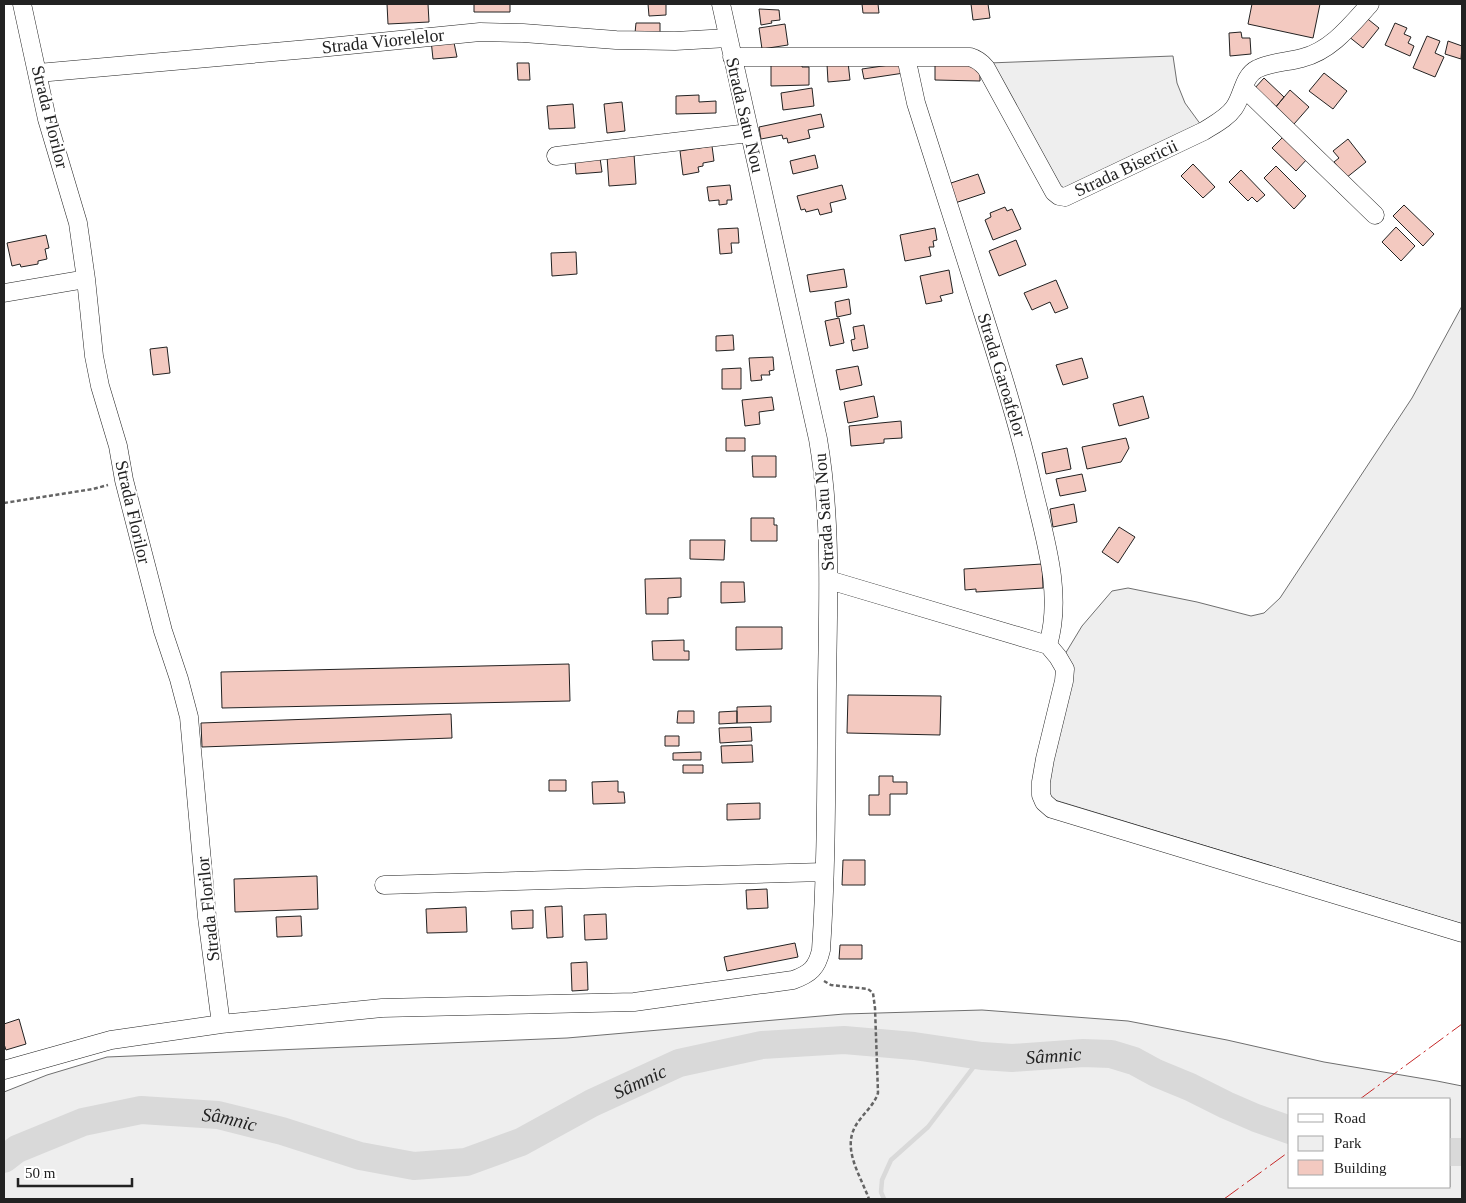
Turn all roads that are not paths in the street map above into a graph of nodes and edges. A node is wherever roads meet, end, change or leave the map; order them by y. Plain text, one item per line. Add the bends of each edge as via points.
1 (22, 4) edge
2 (721, 4) edge
3 (1370, 4) edge
4 (728, 38) junction
5 (732, 57) junction
6 (906, 57) junction
7 (38, 73) junction
8 (1244, 88) junction
9 (749, 133) junction
10 (556, 156) dead end
11 (1375, 215) dead end
12 (86, 279) junction
13 (4, 294) edge
14 (828, 580) junction
15 (1048, 645) junction
16 (824, 872) junction
17 (384, 885) dead end
18 (1462, 933) edge
19 (221, 1024) junction
20 (4, 1070) edge

1 - 7 street, Strada Florilor
2 - 4 street, Strada Satu Nou
3 - 8 street, Strada Bisericii via 1336,40 1320,51 1257,69 1250,74
4 - 5 street, Strada Satu Nou
4 - 7 street, Strada Viorelelor via 616,40 480,32
5 - 6 street
5 - 9 street, Strada Satu Nou
6 - 8 street, Strada Bisericii via 970,57 981,62 1054,192 1065,197 1216,124 1234,108
6 - 15 street, Strada Garoafelor via 916,103 1024,446 1051,569 1054,604
7 - 12 street, Strada Florilor via 47,119 78,223
8 - 11 street
9 - 10 street
9 - 14 street, Strada Satu Nou via 820,453 827,503
12 - 13 street
12 - 19 street, Strada Florilor via 100,386 163,631 189,718 207,917
14 - 15 street
14 - 16 street, Strada Satu Nou
15 - 18 street via 1065,669 1041,782 1041,795 1052,808
16 - 17 street
16 - 19 street, Strada Satu Nou via 819,960 806,976 793,980 634,1002 382,1008
19 - 20 street via 111,1040

